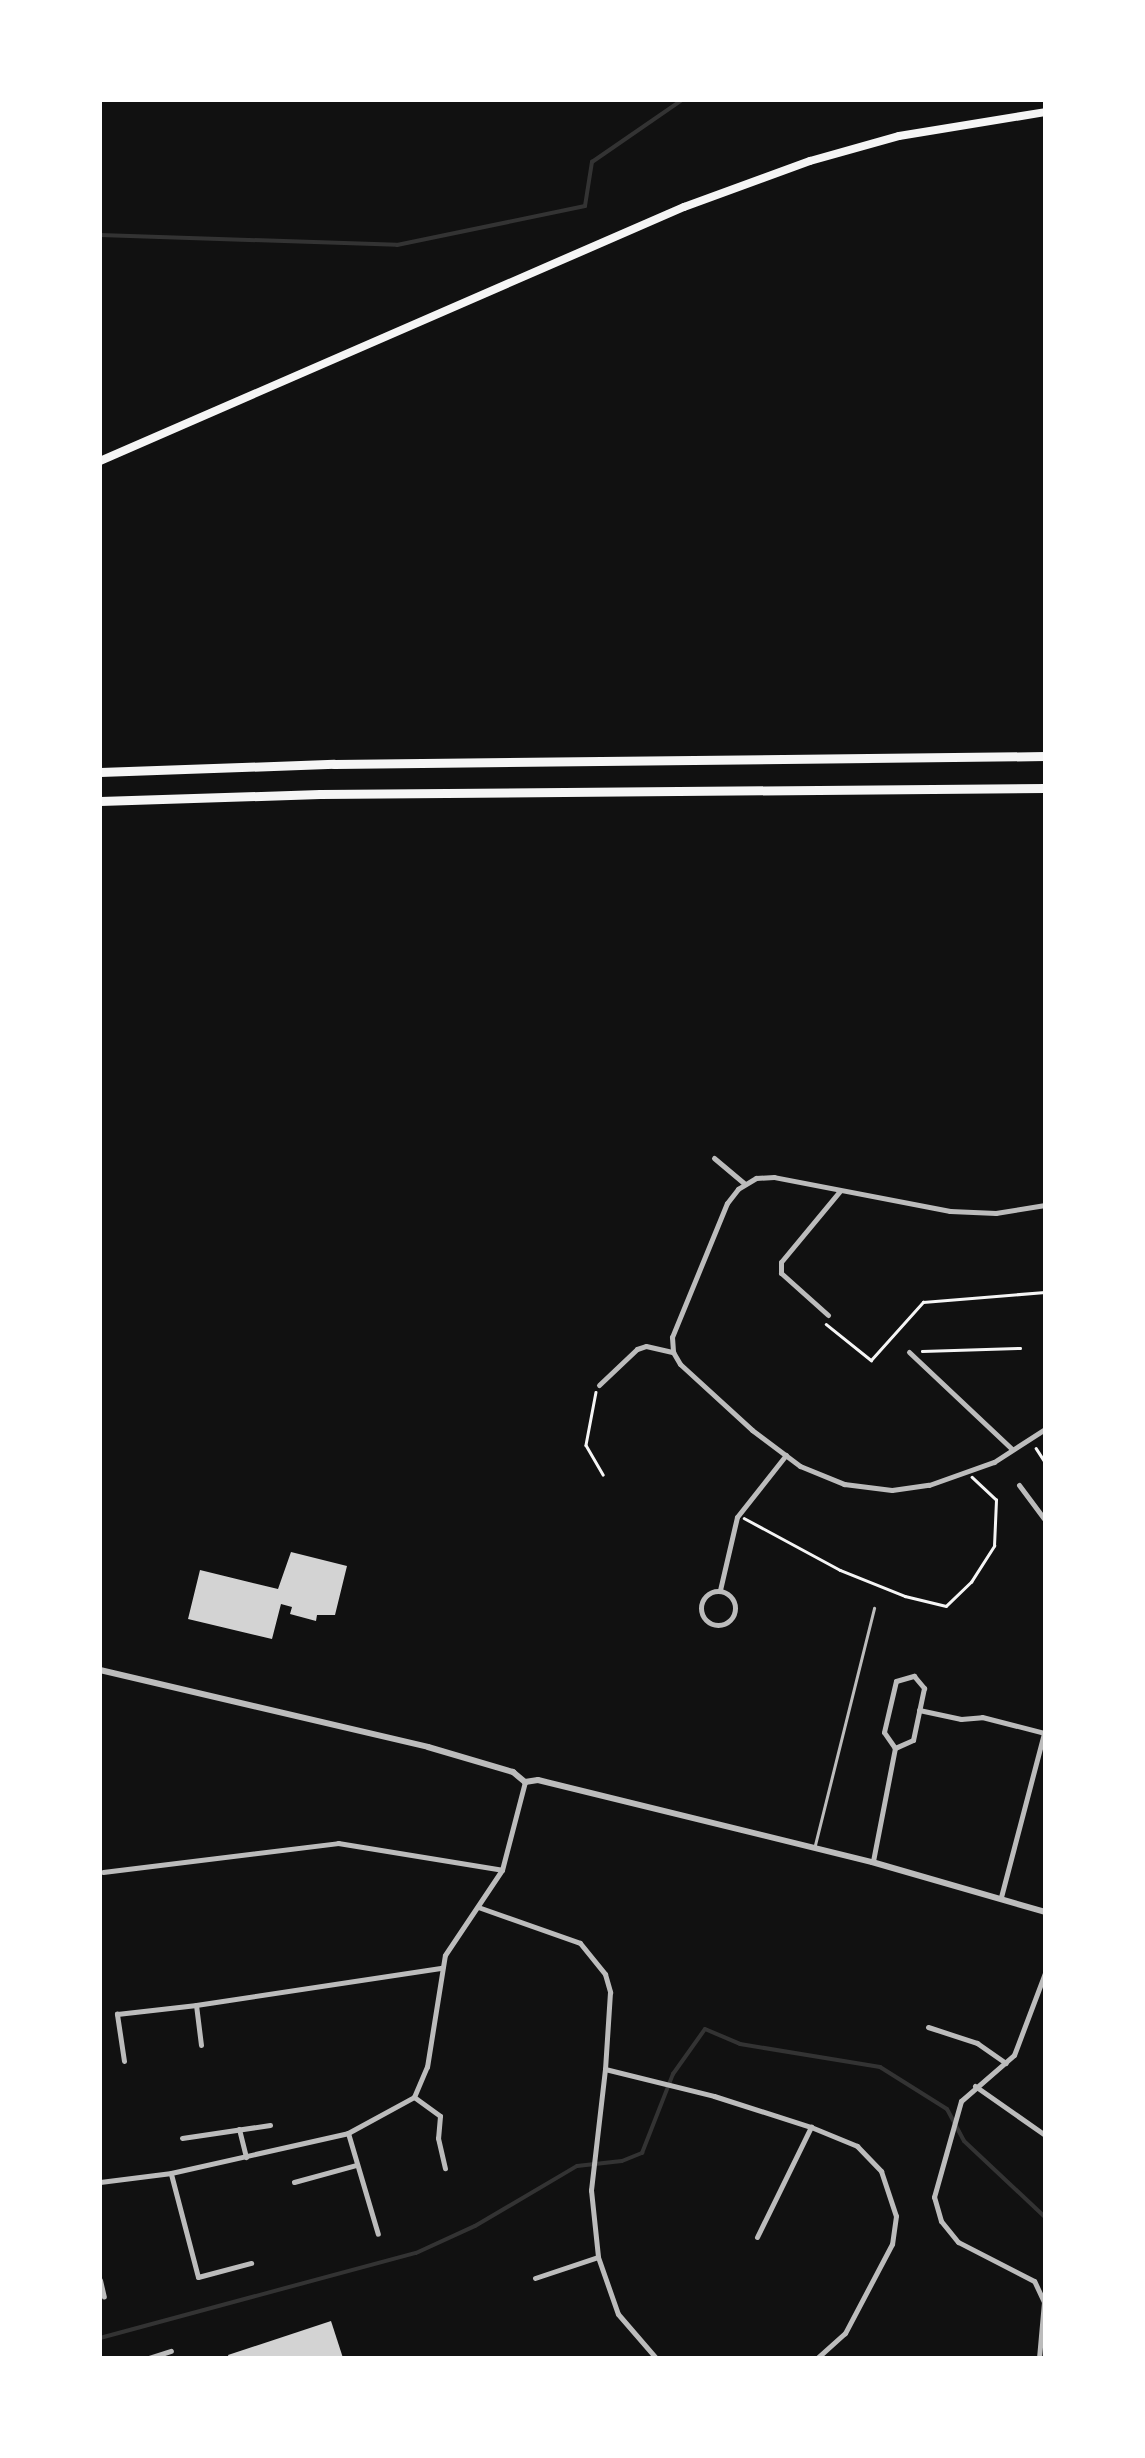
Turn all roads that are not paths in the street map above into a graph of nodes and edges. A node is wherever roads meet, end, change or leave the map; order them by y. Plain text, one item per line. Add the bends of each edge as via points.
1 (1045, 112) edge
2 (100, 461) edge
3 (1045, 756) edge
4 (100, 772) edge
5 (1045, 788) edge
6 (100, 801) edge
7 (714, 1158) dead end
8 (745, 1184) junction
9 (840, 1191) junction
10 (1045, 1205) edge
11 (828, 1316) road end
12 (673, 1352) junction
13 (909, 1352) road end
14 (599, 1385) road end
15 (1045, 1430) edge
16 (1012, 1449) junction
17 (786, 1455) junction
18 (1019, 1485) dead end
19 (1045, 1520) edge
20 (720, 1590) junction
21 (874, 1608) dead end
22 (100, 1670) edge
23 (920, 1710) junction
24 (1045, 1733) edge
25 (895, 1748) junction
26 (525, 1782) junction
27 (814, 1848) junction
28 (872, 1862) junction
29 (502, 1870) junction
30 (103, 1872) dead end
31 (1001, 1897) junction
32 (478, 1908) junction
33 (1045, 1912) edge
34 (442, 1968) junction
35 (1045, 1972) edge
36 (196, 2005) junction
37 (928, 2027) dead end
38 (201, 2045) dead end
39 (124, 2061) dead end
40 (1006, 2063) junction
41 (605, 2069) junction
42 (974, 2086) junction
43 (414, 2097) junction
44 (270, 2124) dead end
45 (812, 2127) junction
46 (239, 2129) junction
47 (348, 2133) junction
48 (1045, 2135) edge
49 (182, 2138) dead end
50 (246, 2157) junction
51 (356, 2165) junction
52 (445, 2168) dead end
53 (171, 2172) junction
54 (100, 2182) edge
55 (294, 2182) dead end
56 (378, 2234) dead end
57 (757, 2237) dead end
58 (598, 2257) junction
59 (251, 2263) dead end
60 (535, 2278) dead end
61 (100, 2280) edge
62 (104, 2297) dead end
63 (171, 2351) dead end
64 (647, 2355) edge
65 (149, 2358) edge
66 (656, 2358) edge
67 (816, 2358) edge
68 (1039, 2358) edge

1 - 2 main road via 899,136 810,161 702,201
3 - 4 highway
5 - 6 highway
7 - 8 street
8 - 9 street via 774,1177
8 - 12 street via 726,1203 672,1337
9 - 10 street via 950,1211
9 - 11 street via 781,1262 781,1272
12 - 14 street via 638,1348
12 - 17 street
13 - 16 street
15 - 16 street
16 - 17 street via 968,1473 892,1490 844,1484
17 - 20 street via 738,1515
18 - 19 street
20 - 20 street via 736,1610 718,1625 704,1617 701,1604
21 - 27 lane
22 - 26 street via 428,1747 513,1772
23 - 24 street via 982,1716
23 - 25 street via 913,1740
23 - 25 street via 921,1680 896,1681 884,1732
24 - 31 street
25 - 28 street
26 - 27 street
26 - 29 street
27 - 28 street
28 - 31 street
29 - 30 street via 338,1843
29 - 32 street
31 - 33 street
32 - 34 street via 456,1933
32 - 41 street via 580,1943 605,1974
34 - 36 street
34 - 43 street via 428,2067
35 - 40 street via 1023,2041
36 - 38 street
36 - 39 street via 117,2014
37 - 40 street via 977,2043
40 - 42 street
41 - 45 street
41 - 58 street via 593,2174
42 - 48 street
42 - 68 street via 935,2186 941,2221 958,2242 1034,2281 1044,2302
43 - 47 street
43 - 52 street via 440,2116
44 - 46 street
45 - 57 street
45 - 67 street via 869,2156 889,2188 896,2216 892,2244 854,2319
46 - 49 street
46 - 50 street
47 - 50 street
47 - 51 street
50 - 53 street
51 - 55 street
51 - 56 street
53 - 54 street
53 - 59 street via 198,2277
58 - 60 street
58 - 64 street via 618,2314
61 - 62 street
63 - 65 street
64 - 66 street

